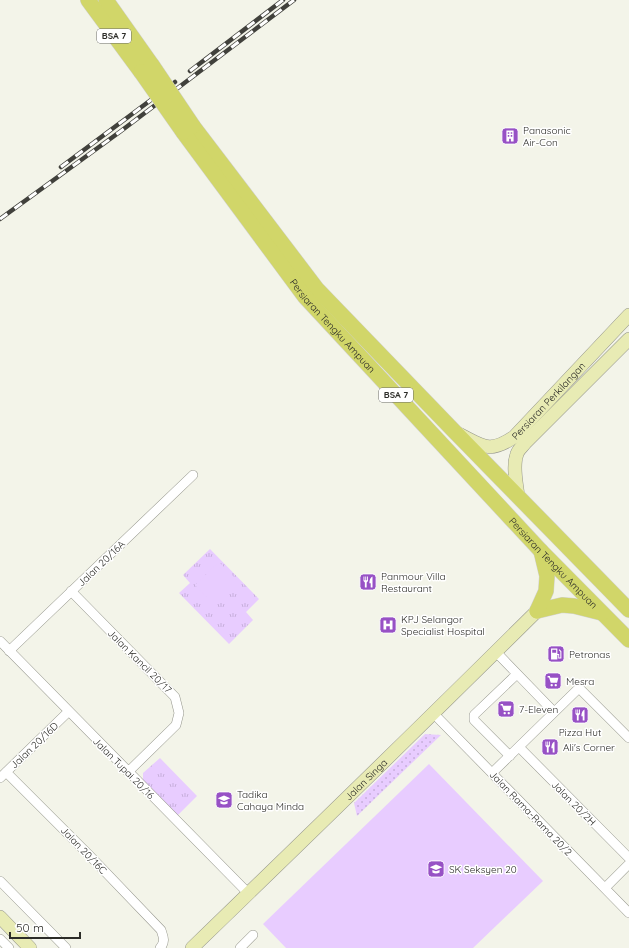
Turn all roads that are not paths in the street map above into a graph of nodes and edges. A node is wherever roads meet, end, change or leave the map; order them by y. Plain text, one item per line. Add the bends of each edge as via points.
1 (88, 0) edge
2 (106, 0) edge
3 (146, 69) junction
4 (188, 129) junction
5 (629, 315) edge
6 (629, 339) edge
7 (454, 431) junction
8 (193, 475) dead end
9 (518, 497) junction
10 (541, 551) junction
11 (71, 591) junction
12 (629, 610) edge
13 (538, 611) junction
14 (602, 614) junction
15 (629, 640) edge
16 (0, 642) edge
17 (9, 651) junction
18 (496, 652) junction
19 (517, 674) junction
20 (69, 711) junction
21 (554, 712) junction
22 (434, 714) junction
23 (629, 738) edge
24 (519, 747) junction
25 (510, 756) junction
26 (128, 772) junction
27 (492, 773) junction
28 (3, 775) edge
29 (629, 858) edge
30 (629, 864) edge
31 (0, 881) edge
32 (605, 888) junction
33 (249, 894) junction
34 (627, 906) edge
35 (0, 917) edge
36 (253, 935) dead end
37 (0, 939) edge
38 (9, 948) edge
39 (30, 948) edge
40 (66, 948) edge
41 (160, 948) edge
42 (192, 948) edge
43 (240, 948) edge

1 - 3 main road, Persiaran Tengku Ampuan / BSA 7
2 - 3 main road, Persiaran Tengku Ampuan / BSA 7
3 - 4 main road, Persiaran Tengku Ampuan / BSA 7, bridge
4 - 7 main road, Persiaran Tengku Ampuan / BSA 7 via 317,289
4 - 10 main road, Persiaran Tengku Ampuan / BSA 7 via 305,297
5 - 7 street, Persiaran Perkilangan via 514,437 504,444 496,447 484,446
6 - 9 street via 517,452
7 - 9 main road, Persiaran Tengku Ampuan / BSA 7
8 - 11 street, Jalan 20/16A
9 - 12 main road, Persiaran Tengku Ampuan / BSA 7
10 - 13 main road via 547,576 546,591
10 - 14 main road, Persiaran Tengku Ampuan / BSA 7
11 - 17 street, Jalan 20/16A
11 - 26 street, Jalan Kancil 20/17 via 175,696 178,705 176,725
13 - 14 main road via 568,605
13 - 18 street, Jalan Singa
14 - 15 main road, Persiaran Tengku Ampuan / BSA 7
16 - 17 street, Jalan Tupai 20/16
17 - 20 street, Jalan Tupai 20/16
18 - 19 street
18 - 22 street, Jalan Singa
19 - 21 street
19 - 25 street via 474,715 474,720
20 - 26 street, Jalan Tupai 20/16
20 - 28 street, Jalan 20/16D
21 - 23 street via 579,688
21 - 24 street
22 - 27 street, Jalan Rama-Rama 20/2
22 - 33 street, Jalan Singa
24 - 25 street
24 - 29 street, Jalan 20/2H
25 - 27 street
26 - 33 street, Jalan Tupai 20/16
27 - 32 street, Jalan Rama-Rama 20/2
28 - 41 street, Jalan 20/16C via 91,857 161,930 164,938
30 - 32 street
31 - 40 street
32 - 34 street, Jalan Rama-Rama 20/2
33 - 42 street, Jalan Singa
35 - 39 street
36 - 43 street
37 - 38 street

